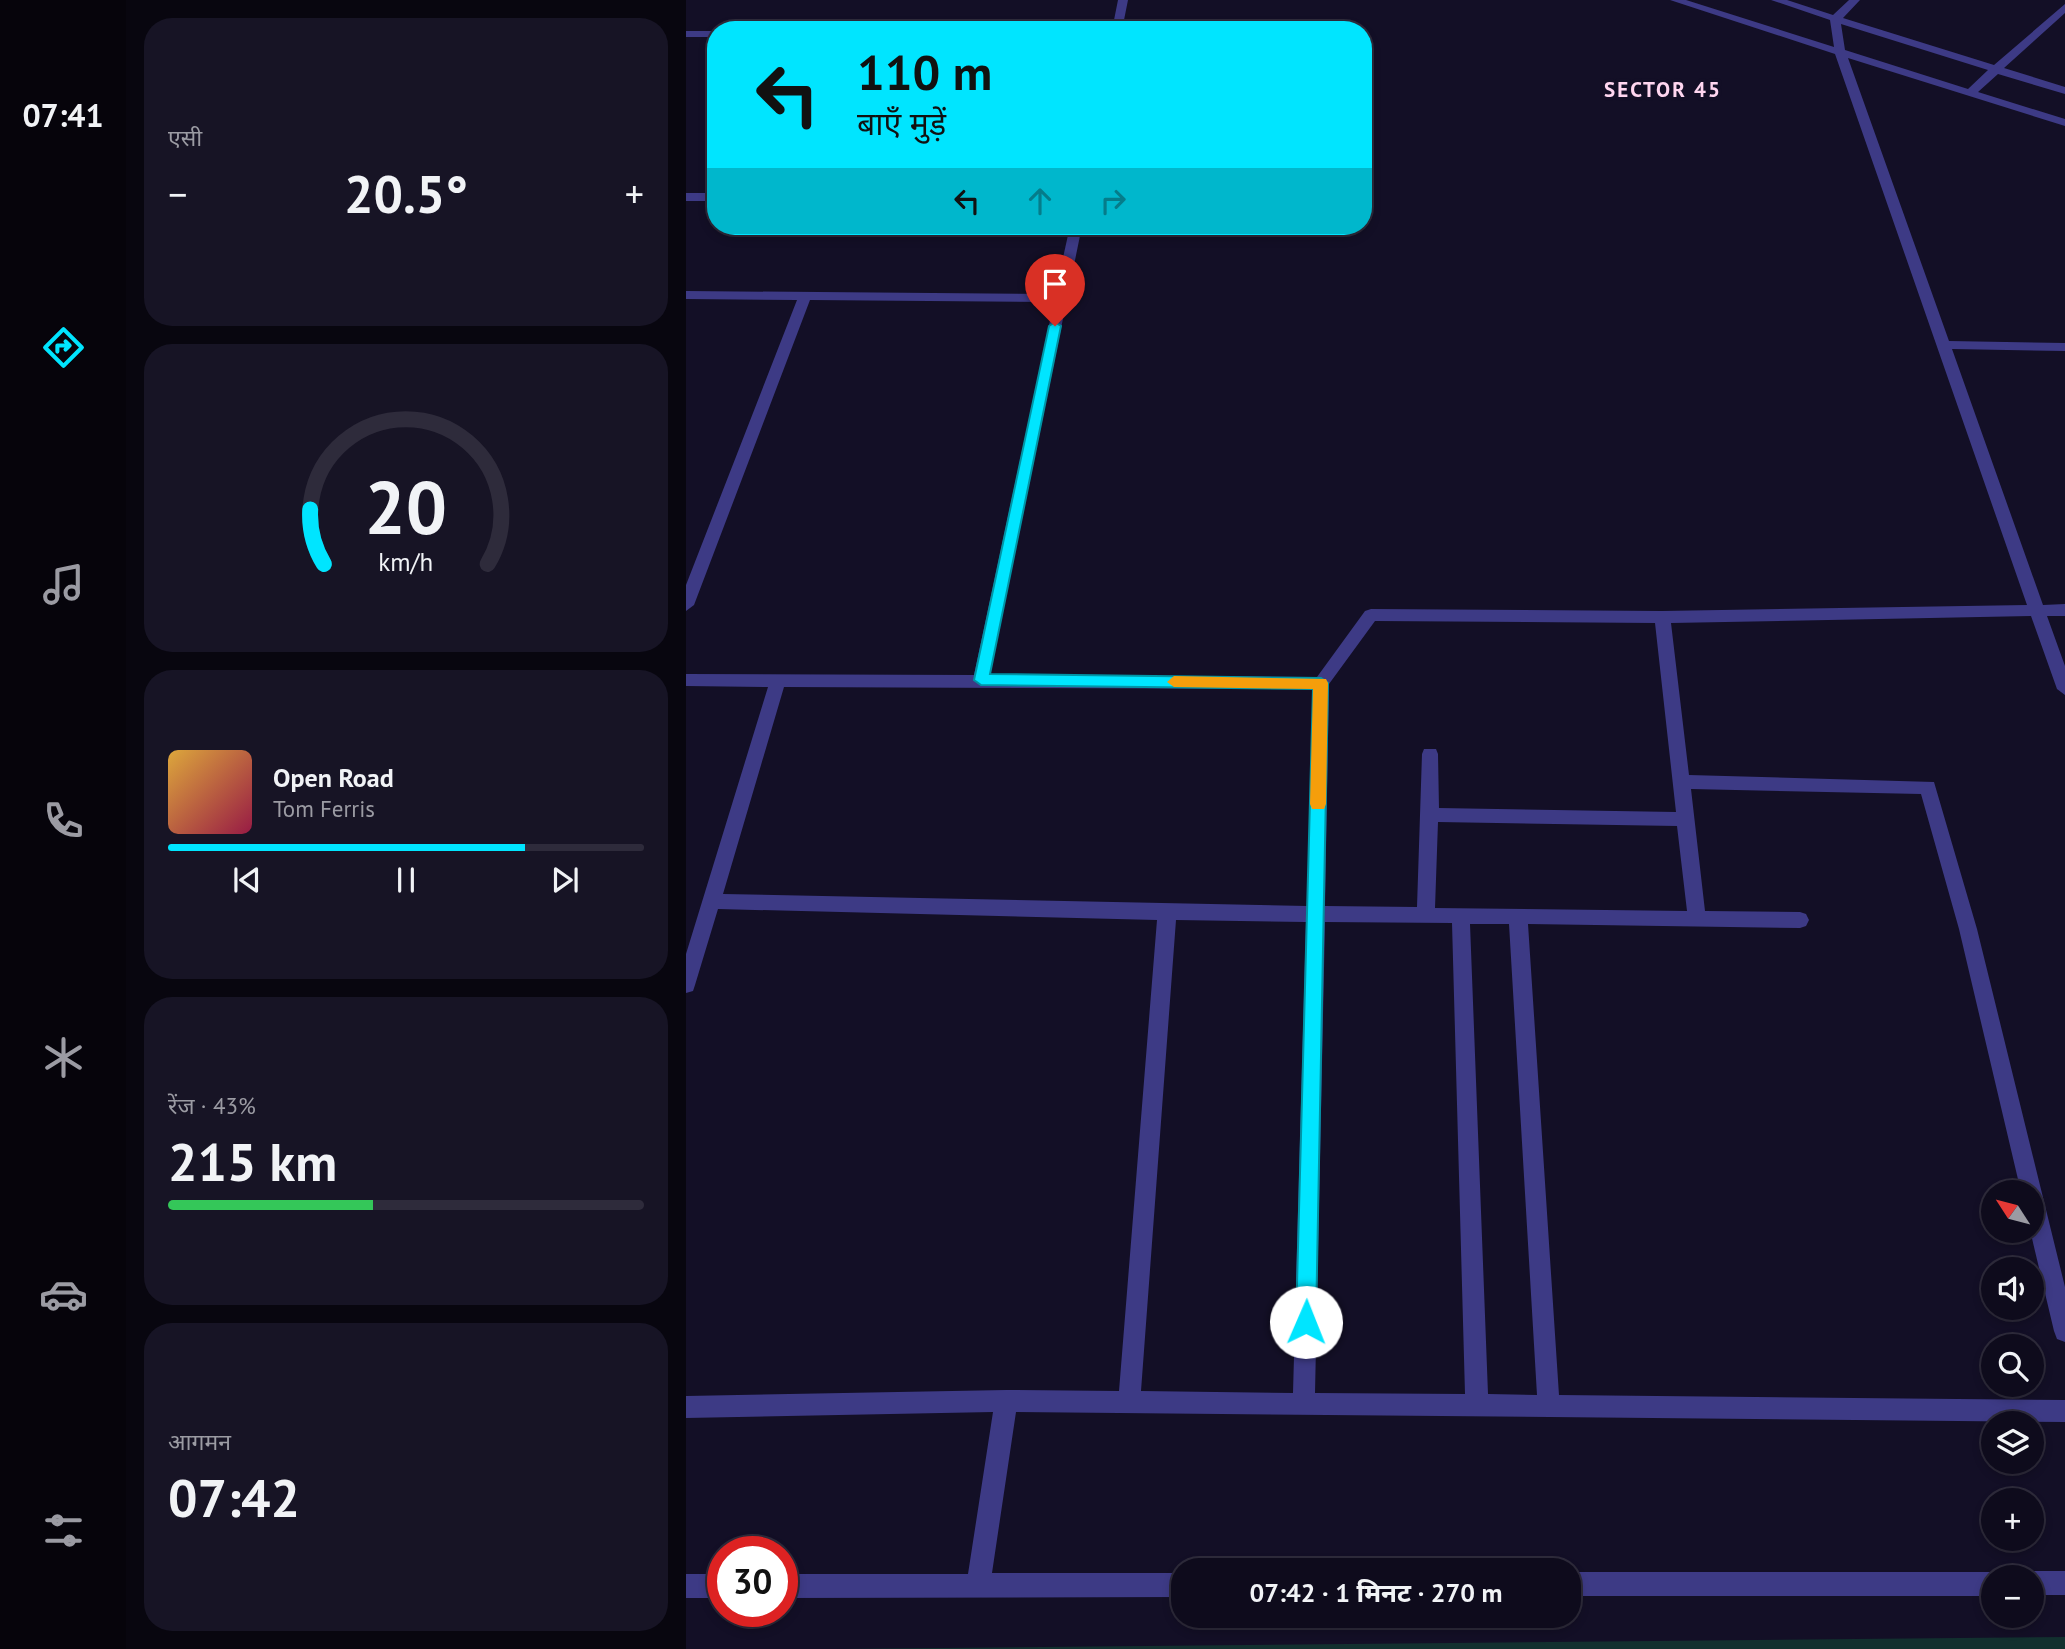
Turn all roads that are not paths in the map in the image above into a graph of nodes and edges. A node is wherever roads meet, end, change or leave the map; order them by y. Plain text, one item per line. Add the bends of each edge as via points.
1 (1123, 0) edge
2 (1675, 0) edge
3 (1776, 0) edge
4 (1855, 0) edge
5 (2065, 7) edge
6 (1835, 19) junction
7 (1119, 21) edge
8 (686, 34) edge
9 (707, 34) edge
10 (1840, 52) junction
11 (1995, 69) junction
12 (2065, 91) edge
13 (1970, 93) junction
14 (2065, 123) edge
15 (686, 197) edge
16 (707, 197) edge
17 (1074, 235) edge
18 (686, 295) edge
19 (804, 296) junction
20 (1061, 298) junction
21 (1943, 345) junction
22 (2065, 347) edge
23 (686, 605) edge
24 (2065, 610) edge
25 (2038, 611) junction
26 (1662, 617) junction
27 (686, 680) edge
28 (778, 680) junction
29 (981, 680) junction
30 (1321, 683) junction
31 (2065, 689) edge
32 (1430, 754) dead end
33 (1682, 782) junction
34 (1430, 814) junction
35 (1687, 819) junction
36 (712, 901) junction
37 (1167, 912) junction
38 (1315, 914) junction
39 (1426, 916) junction
40 (1461, 916) junction
41 (1518, 916) junction
42 (1697, 919) junction
43 (1800, 920) dead end
44 (686, 985) edge
45 (2028, 1180) edge
46 (2043, 1243) edge
47 (2065, 1331) edge
48 (1006, 1401) junction
49 (1129, 1402) junction
50 (1304, 1404) junction
51 (1477, 1406) junction
52 (686, 1407) edge
53 (1549, 1407) junction
54 (2065, 1411) edge
55 (2044, 1583) edge
56 (2065, 1583) edge
57 (1581, 1584) edge
58 (1981, 1584) edge
59 (978, 1585) junction
60 (1171, 1585) edge
61 (686, 1586) edge
62 (707, 1586) edge
63 (798, 1586) edge

1 - 7 street
2 - 10 street
3 - 6 street
4 - 6 street
5 - 11 street
6 - 10 street
6 - 11 street
8 - 9 street
10 - 13 street
10 - 21 street
11 - 12 street
11 - 13 street
13 - 14 street
15 - 16 street
17 - 20 street
18 - 19 street
19 - 20 street
19 - 23 street
20 - 29 street
21 - 22 street
21 - 25 street
24 - 25 street
25 - 26 street
25 - 31 street
26 - 30 street via 1371,615
26 - 33 street
27 - 28 street
28 - 29 street
28 - 36 street
29 - 30 street
30 - 38 street
32 - 34 street
33 - 35 street
33 - 45 street via 1928,787 1968,929
34 - 35 street
34 - 39 street
35 - 42 street
36 - 37 street
36 - 44 street
37 - 38 street
37 - 49 street
38 - 39 street
38 - 50 street
39 - 40 street
40 - 41 street
40 - 51 street
41 - 42 street
41 - 53 street
42 - 43 street
46 - 47 street
48 - 49 street
48 - 52 street
48 - 59 street
49 - 50 street
50 - 51 street
51 - 53 street
53 - 54 street
55 - 56 street
57 - 58 street
59 - 60 street
59 - 63 street
61 - 62 street

